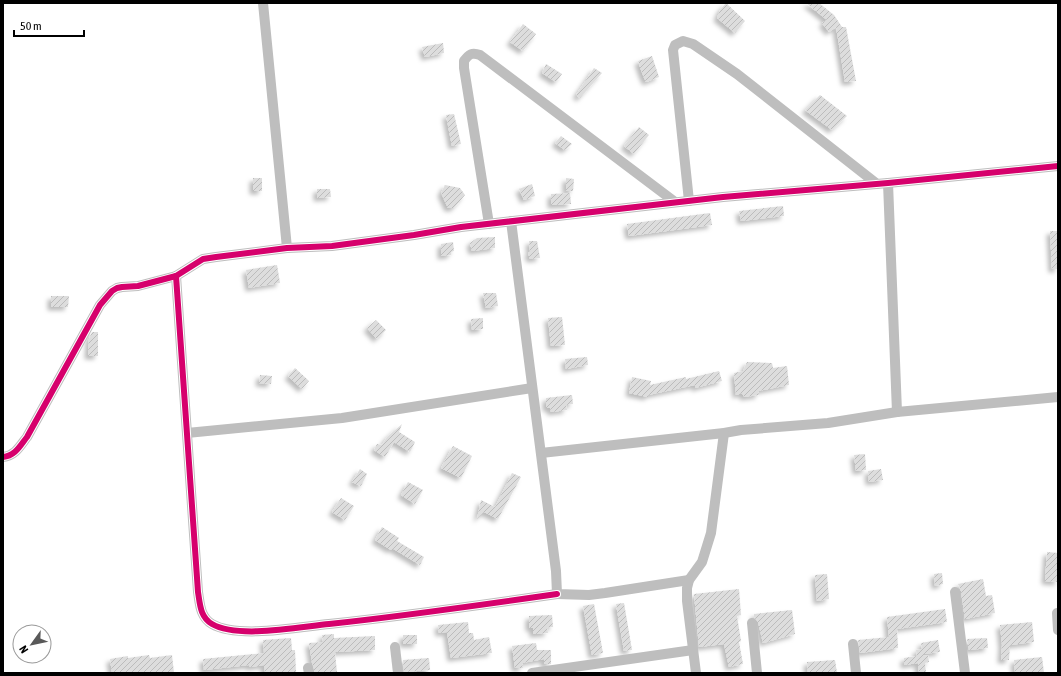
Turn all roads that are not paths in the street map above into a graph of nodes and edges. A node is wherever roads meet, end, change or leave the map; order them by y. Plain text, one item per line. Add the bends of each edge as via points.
1 (263, 3) edge
2 (1058, 166) edge
3 (888, 183) junction
4 (877, 184) junction
5 (689, 201) junction
6 (675, 202) junction
7 (511, 221) junction
8 (488, 224) junction
9 (288, 248) junction
10 (176, 276) junction
11 (532, 388) junction
12 (1058, 397) edge
13 (897, 412) junction
14 (187, 433) junction
15 (724, 433) junction
16 (541, 453) junction
17 (3, 457) edge
18 (689, 580) junction
19 (955, 592) dead end
20 (558, 594) junction
21 (1056, 613) dead end
22 (752, 623) dead end
23 (1058, 630) edge
24 (853, 644) dead end
25 (395, 647) dead end
26 (692, 650) junction
27 (398, 673) edge
28 (532, 673) edge
29 (696, 673) edge
30 (757, 673) edge
31 (856, 673) edge
32 (966, 673) edge

1 - 9 street
2 - 3 street
3 - 4 street
3 - 13 street
4 - 5 street
4 - 5 street via 737,74 693,44 683,41 675,45 673,50
5 - 6 street
6 - 7 street
6 - 8 street via 474,52 464,60 464,68
7 - 8 street
7 - 11 street
8 - 9 street via 332,246
9 - 10 street via 203,259
10 - 14 street
10 - 17 street via 112,291 100,305 27,437 18,450
11 - 14 street via 342,418
11 - 16 street
12 - 13 street
13 - 15 street via 828,423
14 - 20 street via 198,592 204,618 219,627 258,631 392,617
15 - 16 street
15 - 18 street via 711,533 702,562
16 - 20 street
18 - 20 street via 589,595
18 - 26 street via 687,601
19 - 32 street
21 - 23 street
22 - 30 street
24 - 31 street
25 - 27 street
26 - 28 street
26 - 29 street

